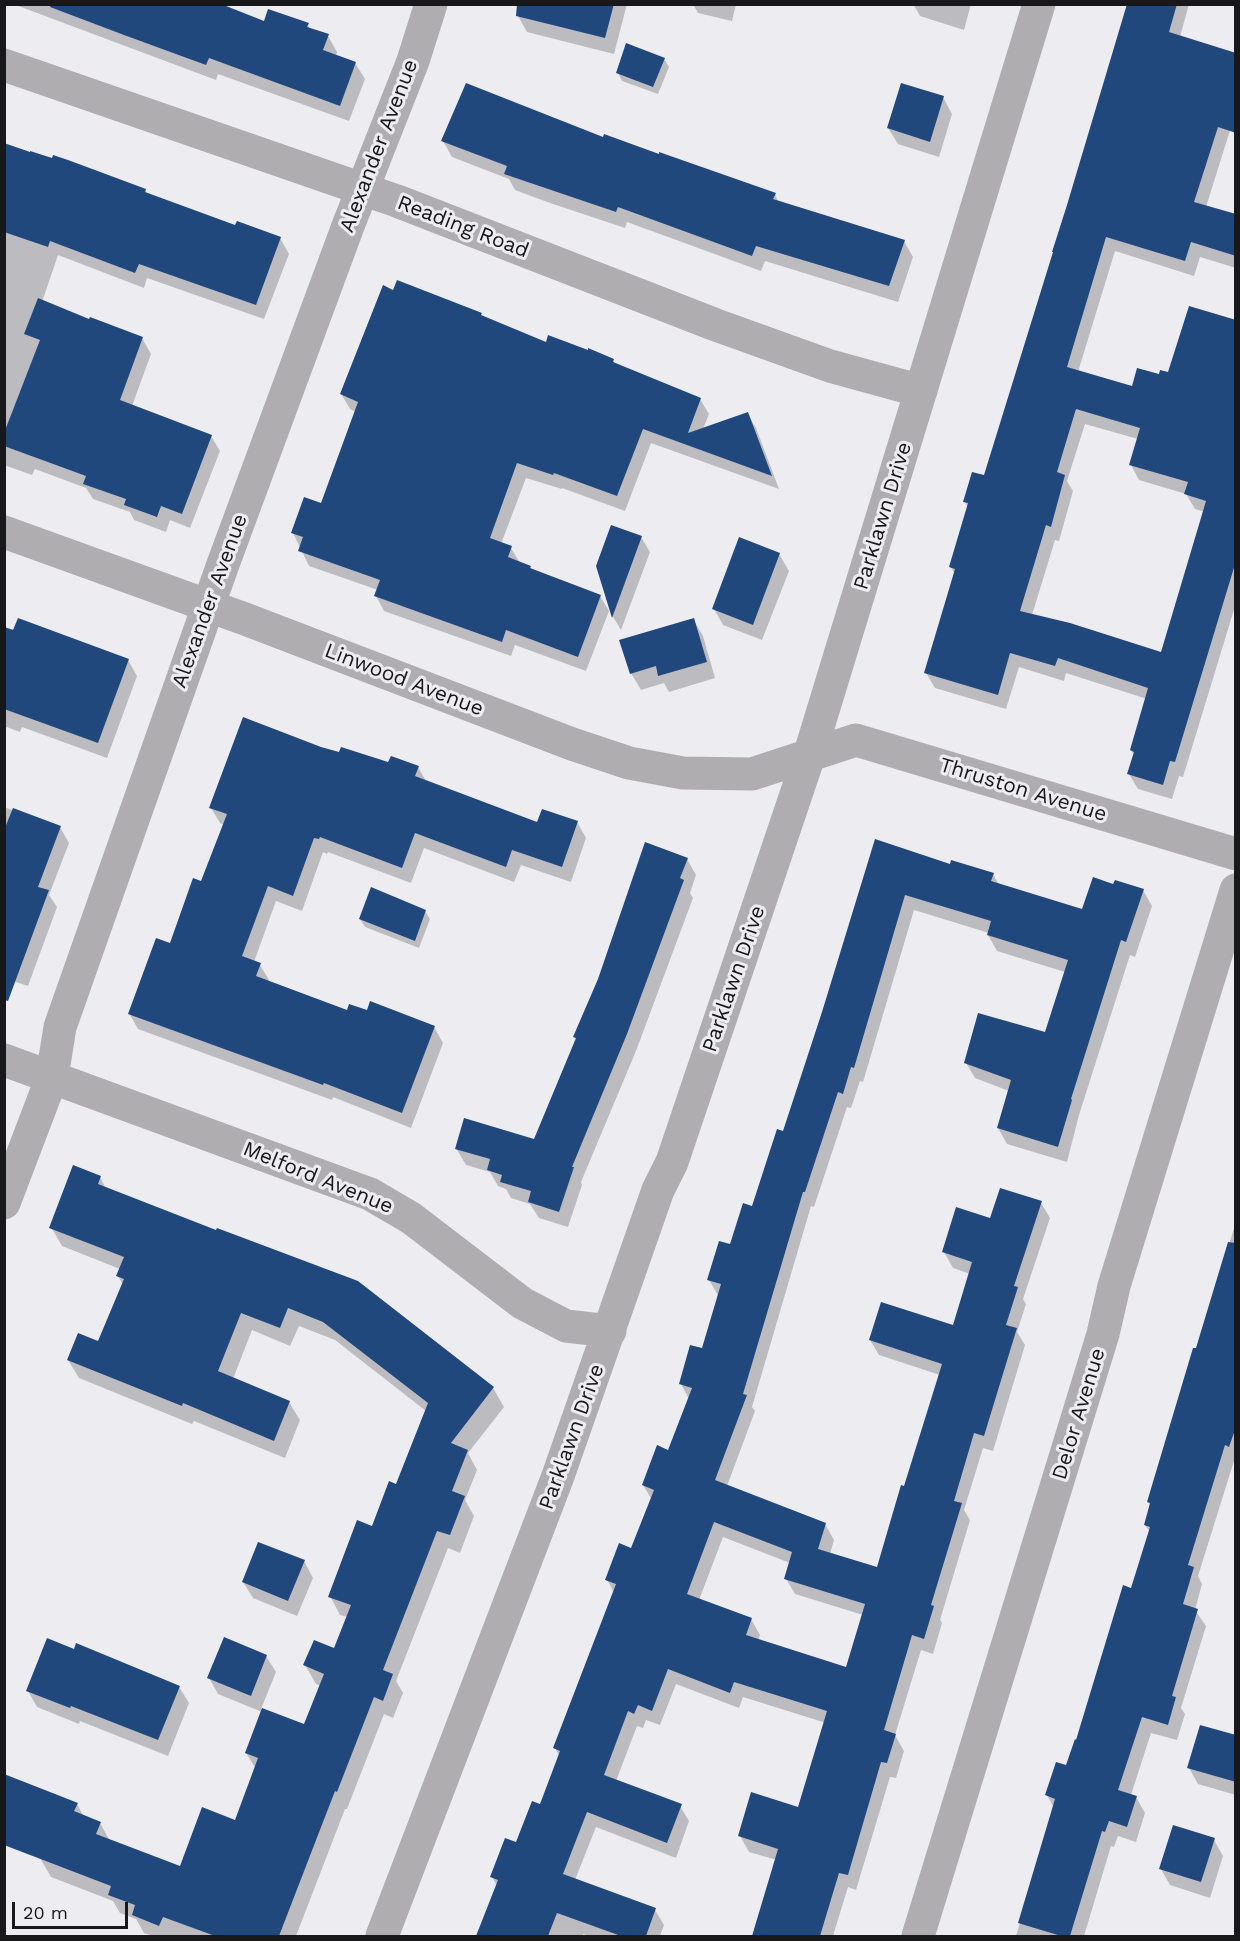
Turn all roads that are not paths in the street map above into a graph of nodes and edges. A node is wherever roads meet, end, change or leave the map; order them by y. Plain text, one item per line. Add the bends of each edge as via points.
1 (431, 4) edge
2 (1039, 4) edge
3 (4, 65) edge
4 (363, 189) junction
5 (921, 390) junction
6 (4, 532) edge
7 (208, 606) junction
8 (810, 753) junction
9 (1236, 854) edge
10 (1236, 890) edge
11 (4, 1060) edge
12 (52, 1077) junction
13 (4, 1203) edge
14 (610, 1330) junction
15 (382, 1936) edge
16 (918, 1936) edge

1 - 4 street, Alexander Avenue
2 - 5 street, Parklawn Drive
3 - 4 street, Reading Road
4 - 5 street, Reading Road via 716,325 830,366
4 - 7 street, Alexander Avenue
5 - 8 street, Parklawn Drive
6 - 7 street, Linwood Avenue
7 - 8 street, Linwood Avenue via 629,763 683,772 752,774
7 - 12 street, Alexander Avenue via 60,1027
8 - 9 street, Thruston Avenue via 856,740
8 - 14 street, Parklawn Drive via 672,1162 658,1190
10 - 16 street, Delor Avenue
11 - 12 street, Melford Avenue
12 - 13 street, Alexander Avenue
12 - 14 street, Melford Avenue via 370,1194 411,1218 522,1303 566,1326
14 - 15 street, Parklawn Drive

